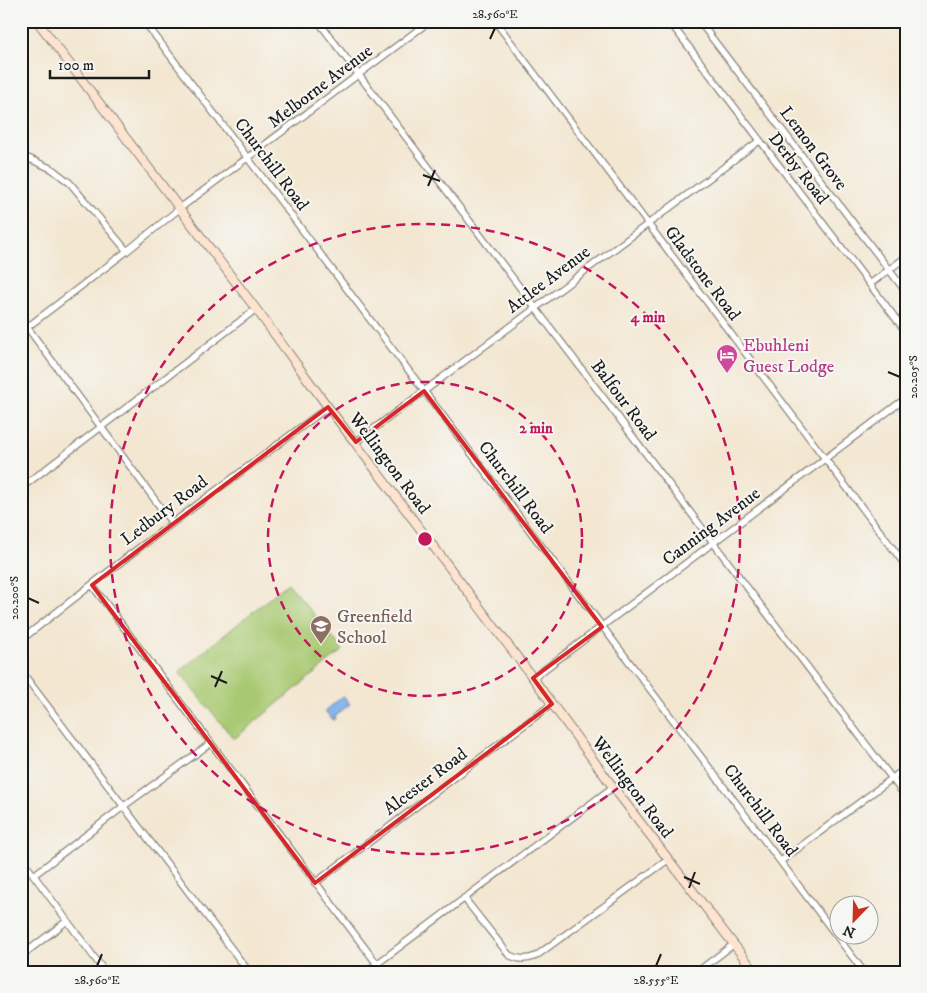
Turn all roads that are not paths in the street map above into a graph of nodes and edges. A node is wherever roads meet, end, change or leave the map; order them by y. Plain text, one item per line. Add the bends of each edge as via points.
1 (37, 21) edge
2 (144, 21) edge
3 (318, 21) edge
4 (430, 21) edge
5 (495, 21) edge
6 (699, 21) edge
7 (670, 22) edge
8 (360, 75) junction
9 (759, 141) junction
10 (21, 155) edge
11 (248, 158) junction
12 (30, 159) junction
13 (21, 166) edge
14 (179, 209) junction
15 (647, 224) junction
16 (127, 251) junction
17 (906, 257) edge
18 (889, 269) junction
19 (870, 284) junction
20 (906, 292) edge
21 (535, 307) junction
22 (256, 309) junction
23 (27, 327) junction
24 (21, 332) edge
25 (906, 332) edge
26 (424, 391) junction
27 (906, 398) edge
28 (328, 407) junction
29 (101, 428) junction
30 (356, 442) junction
31 (825, 458) junction
32 (21, 488) edge
33 (172, 523) junction
34 (714, 543) junction
35 (906, 566) edge
36 (92, 585) junction
37 (602, 626) junction
38 (21, 640) edge
39 (21, 671) edge
40 (533, 678) junction
41 (552, 704) junction
42 (211, 743) junction
43 (906, 768) edge
44 (892, 779) junction
45 (613, 787) junction
46 (906, 797) edge
47 (124, 806) junction
48 (21, 858) edge
49 (669, 859) junction
50 (781, 860) junction
51 (34, 874) junction
52 (315, 883) junction
53 (464, 898) junction
54 (67, 921) junction
55 (734, 944) junction
56 (21, 956) edge
57 (377, 964) junction
58 (105, 972) edge
59 (249, 972) edge
60 (366, 972) edge
61 (383, 972) edge
62 (697, 972) edge
63 (756, 972) edge
64 (864, 972) edge

1 - 14 main road, Wellington Road
2 - 11 street, Churchill Road
3 - 8 street, Balfour Road
4 - 8 street, Melborne Avenue
5 - 15 street, Gladstone Road
6 - 18 street, Lemon Grove
7 - 9 street, Derby Road
8 - 11 street, Melborne Avenue
8 - 21 street, Balfour Road
9 - 15 street, Attlee Avenue
9 - 19 street, Derby Road
10 - 12 street
11 - 14 street, Melborne Avenue
11 - 26 street, Churchill Road
12 - 13 street
12 - 16 street via 52,169 70,183
14 - 16 street, Melborne Avenue
14 - 22 main road, Wellington Road
15 - 21 street, Attlee Avenue
15 - 31 street, Gladstone Road
16 - 23 street, Melborne Avenue
17 - 18 street
18 - 19 street
18 - 20 street, Lemon Grove
19 - 25 street, Derby Road
21 - 26 street, Attlee Avenue
21 - 34 street, Balfour Road
22 - 28 main road, Wellington Road
22 - 29 street
23 - 24 street, Melborne Avenue
23 - 29 street
26 - 30 street, Attlee Avenue
26 - 37 street, Churchill Road
27 - 31 street, Canning Avenue
28 - 30 main road, Wellington Road
28 - 33 street, Ledbury Road
29 - 32 street
29 - 33 street
30 - 40 main road, Wellington Road
31 - 34 street, Canning Avenue
31 - 35 street, Gladstone Road
33 - 36 street, Ledbury Road
34 - 37 street, Canning Avenue
34 - 44 street, Balfour Road
36 - 38 street, Ledbury Road
36 - 42 street
37 - 40 street, Canning Avenue
37 - 50 street, Churchill Road
39 - 47 street
40 - 41 main road, Wellington Road
41 - 45 main road, Wellington Road
41 - 52 street, Alcester Road
42 - 47 street
42 - 52 street
43 - 44 street
44 - 46 street, Balfour Road
44 - 50 street
45 - 49 main road, Wellington Road
45 - 53 street
47 - 51 street
47 - 59 street
48 - 51 street
49 - 53 street via 531,959 509,955
49 - 55 main road, Wellington Road
50 - 64 street, Churchill Road
51 - 54 street
52 - 57 street
53 - 57 street
54 - 56 street
54 - 58 street
55 - 62 street
55 - 63 main road, Wellington Road
57 - 60 street
57 - 61 street

